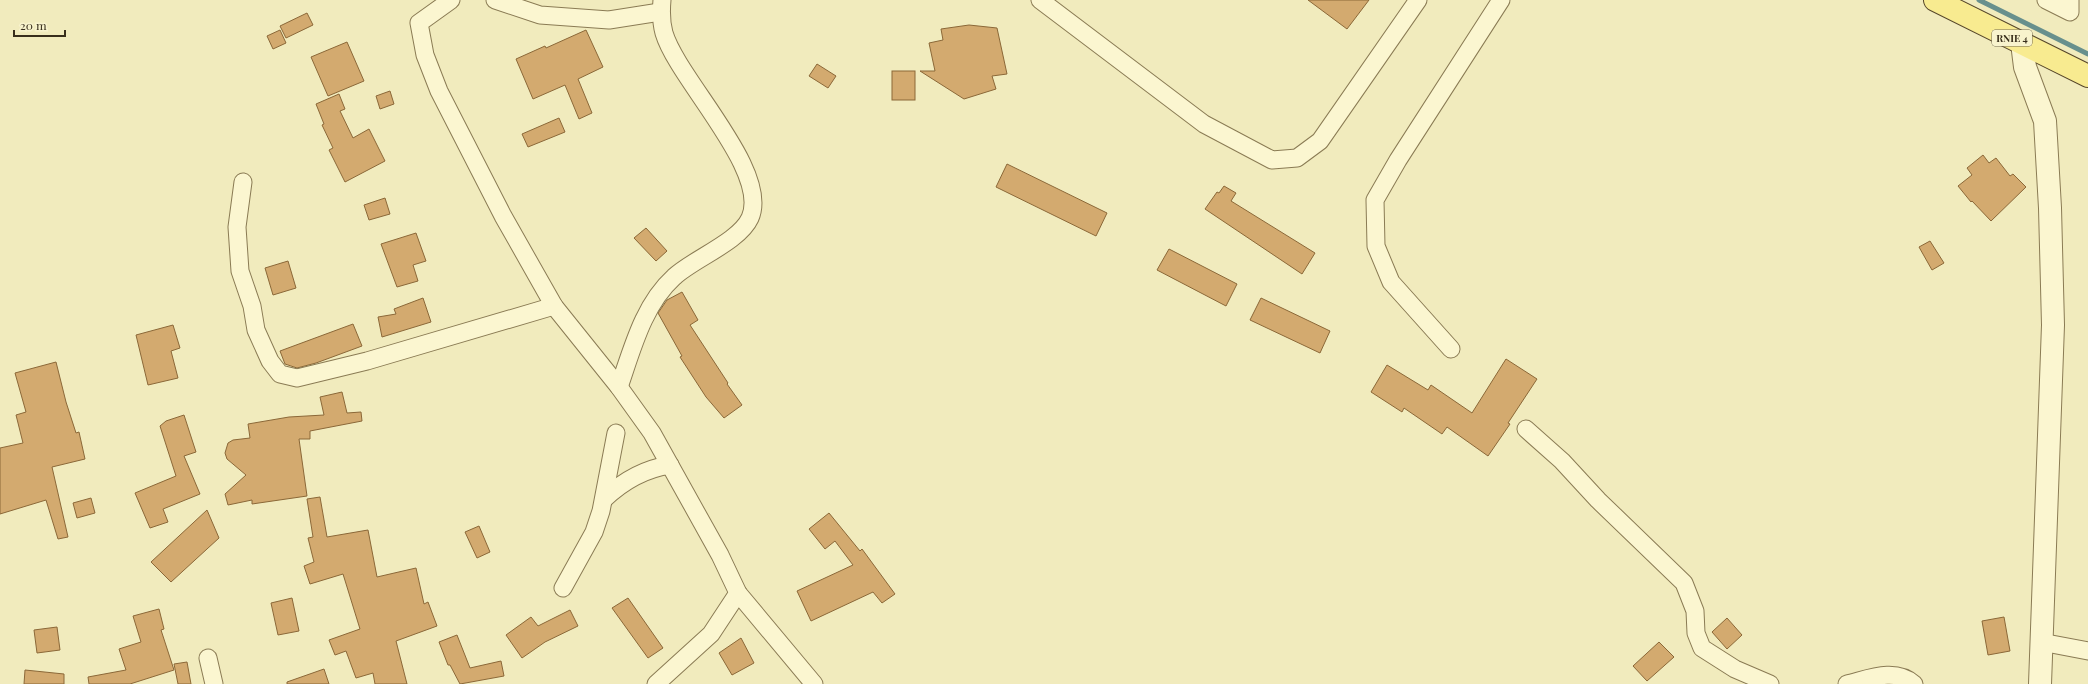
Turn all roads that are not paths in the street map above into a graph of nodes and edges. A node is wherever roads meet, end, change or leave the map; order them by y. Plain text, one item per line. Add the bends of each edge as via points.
1 (451, 0) edge
2 (496, 0) edge
3 (1040, 0) edge
4 (1418, 0) edge
5 (1501, 0) edge
6 (1935, 0) edge
7 (2046, 0) edge
8 (2070, 0) edge
9 (661, 6) edge
10 (2022, 43) junction
11 (2088, 76) edge
12 (243, 182) dead end
13 (554, 306) junction
14 (1451, 349) dead end
15 (618, 387) junction
16 (1526, 429) dead end
17 (616, 433) dead end
18 (670, 465) junction
19 (604, 499) junction
20 (563, 588) dead end
21 (738, 593) junction
22 (2041, 642) junction
23 (2088, 651) edge
24 (208, 658) dead end
25 (214, 684) edge
26 (656, 684) edge
27 (814, 684) edge
28 (1770, 684) edge
29 (1847, 684) edge
30 (1914, 684) edge
31 (2040, 684) edge

1 - 13 street via 418,23 425,55 439,91 503,216
2 - 9 street via 540,15 609,20
3 - 4 street via 1204,124 1272,160 1297,158 1320,141
5 - 14 street via 1375,200 1376,246 1391,282
6 - 10 main road, RNIE 4
7 - 8 street via 2070,12
9 - 15 street via 665,34 685,72 745,168 753,198 750,218 740,232 674,277 655,300 640,330
10 - 11 main road, RNIE 4
10 - 22 street via 2025,67 2045,122 2050,208 2053,325
12 - 13 street via 237,227 240,271 252,306 256,330 270,361 280,374 297,378 367,361
13 - 15 street
15 - 18 street via 652,433
16 - 28 street via 1562,461 1598,500 1684,583 1695,611 1696,633 1702,648 1735,669
17 - 19 street
18 - 19 street via 645,470 617,487
18 - 21 street
19 - 20 street via 594,532
21 - 26 street via 711,634
21 - 27 street
22 - 23 street
22 - 31 street
24 - 25 street
29 - 30 street via 1885,675 1901,676

